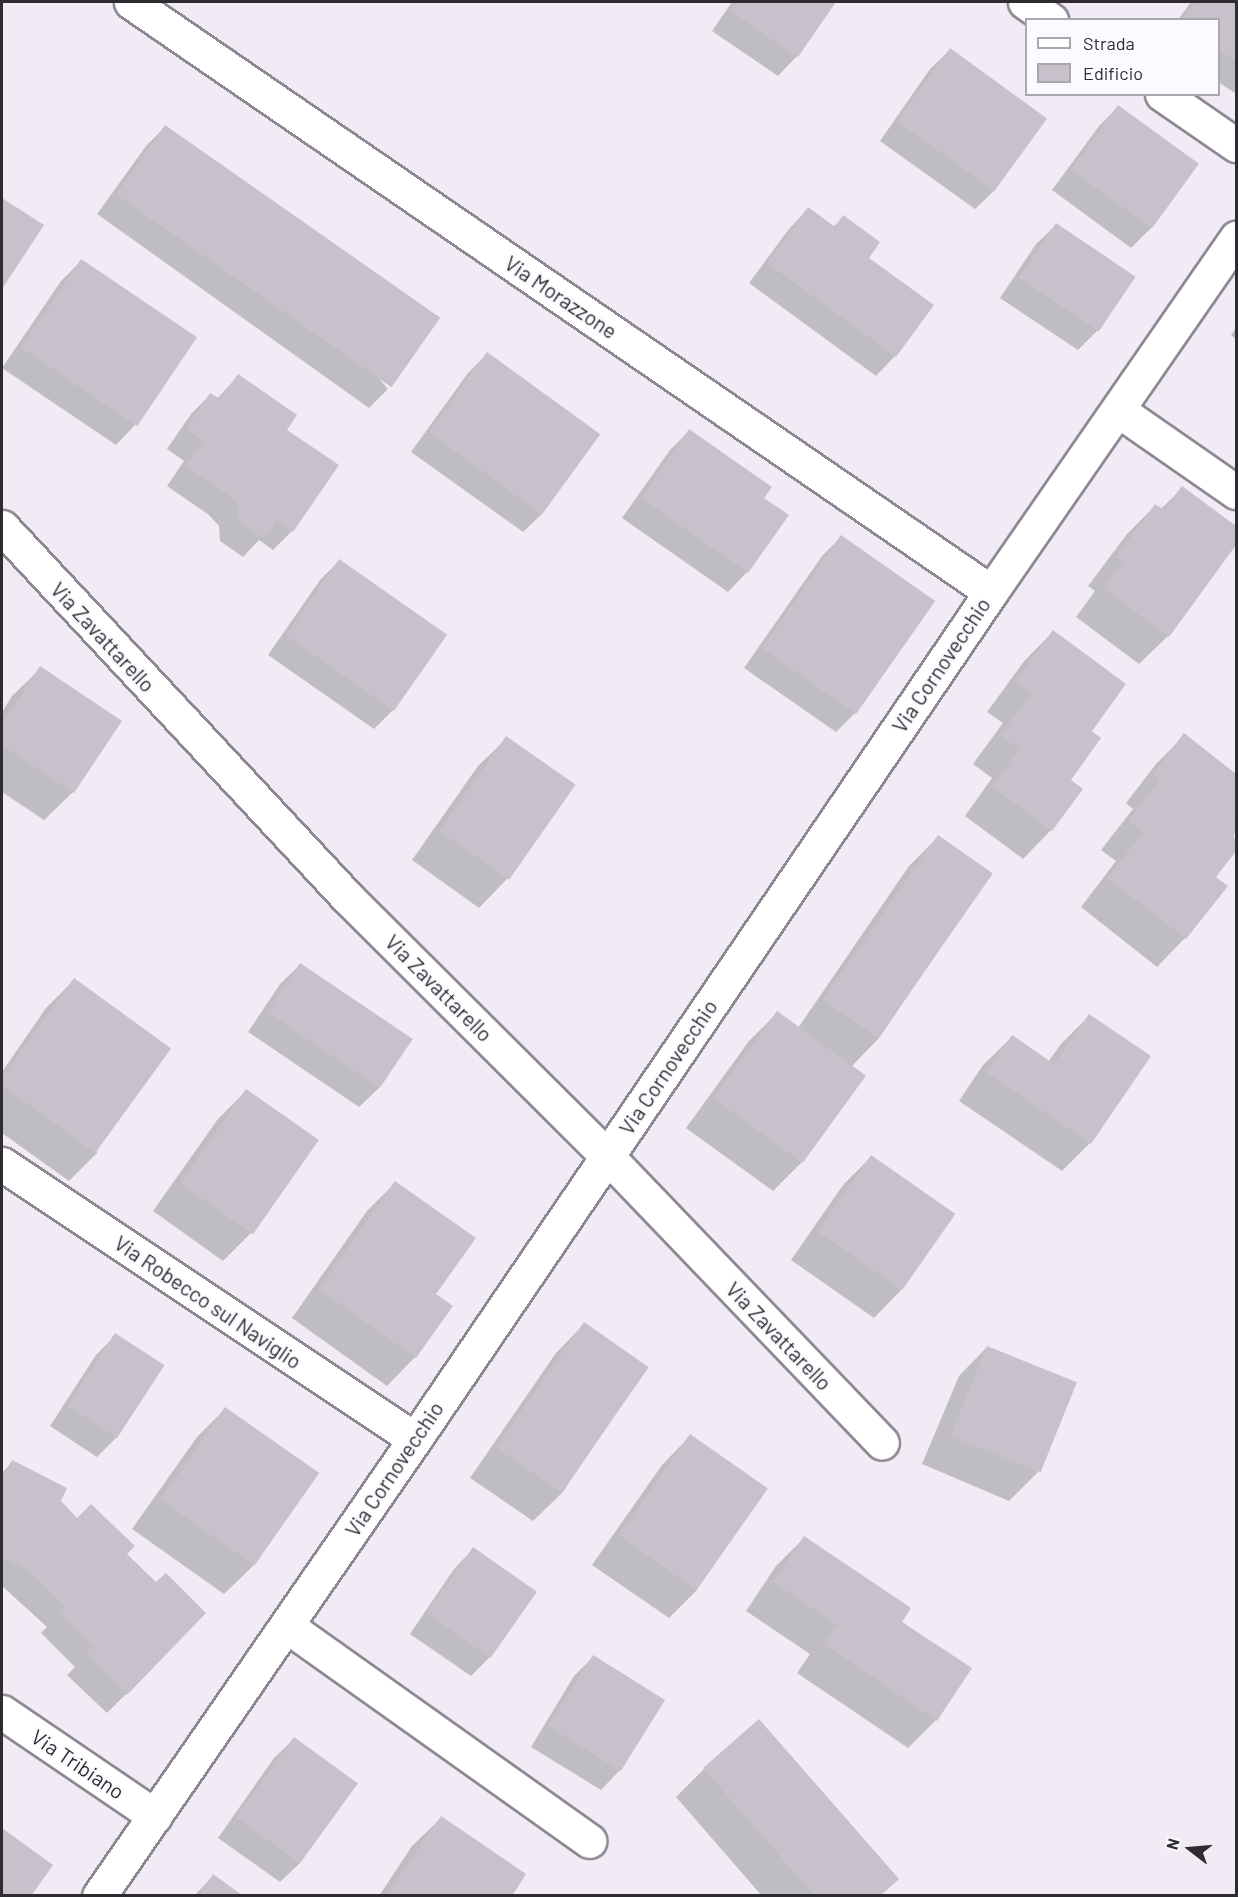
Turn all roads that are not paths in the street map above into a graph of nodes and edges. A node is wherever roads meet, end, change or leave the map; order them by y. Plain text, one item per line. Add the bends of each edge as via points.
1 (131, 2) edge
2 (1025, 2) edge
3 (1048, 18) edge
4 (1165, 96) edge
5 (1236, 145) edge
6 (1236, 238) edge
7 (1118, 410) junction
8 (1236, 492) edge
9 (2, 527) edge
10 (991, 592) junction
11 (607, 1156) junction
12 (2, 1164) edge
13 (415, 1439) junction
14 (882, 1443) dead end
15 (286, 1626) junction
16 (2, 1713) edge
17 (155, 1816) junction
18 (589, 1841) dead end
19 (99, 1896) edge

1 - 10 street, Via Morazzone
2 - 3 street
4 - 5 street
6 - 7 street, Via Cornovecchio
7 - 8 street
7 - 10 street, Via Cornovecchio
9 - 11 street, Via Zavattarello via 348,898
10 - 11 street, Via Cornovecchio
11 - 13 street, Via Cornovecchio
11 - 14 street, Via Zavattarello
12 - 13 street, Via Robecco sul Naviglio
13 - 15 street, Via Cornovecchio
15 - 17 street, Via Cornovecchio
15 - 18 street
16 - 17 street, Via Tribiano
17 - 19 street, Via Cornovecchio

